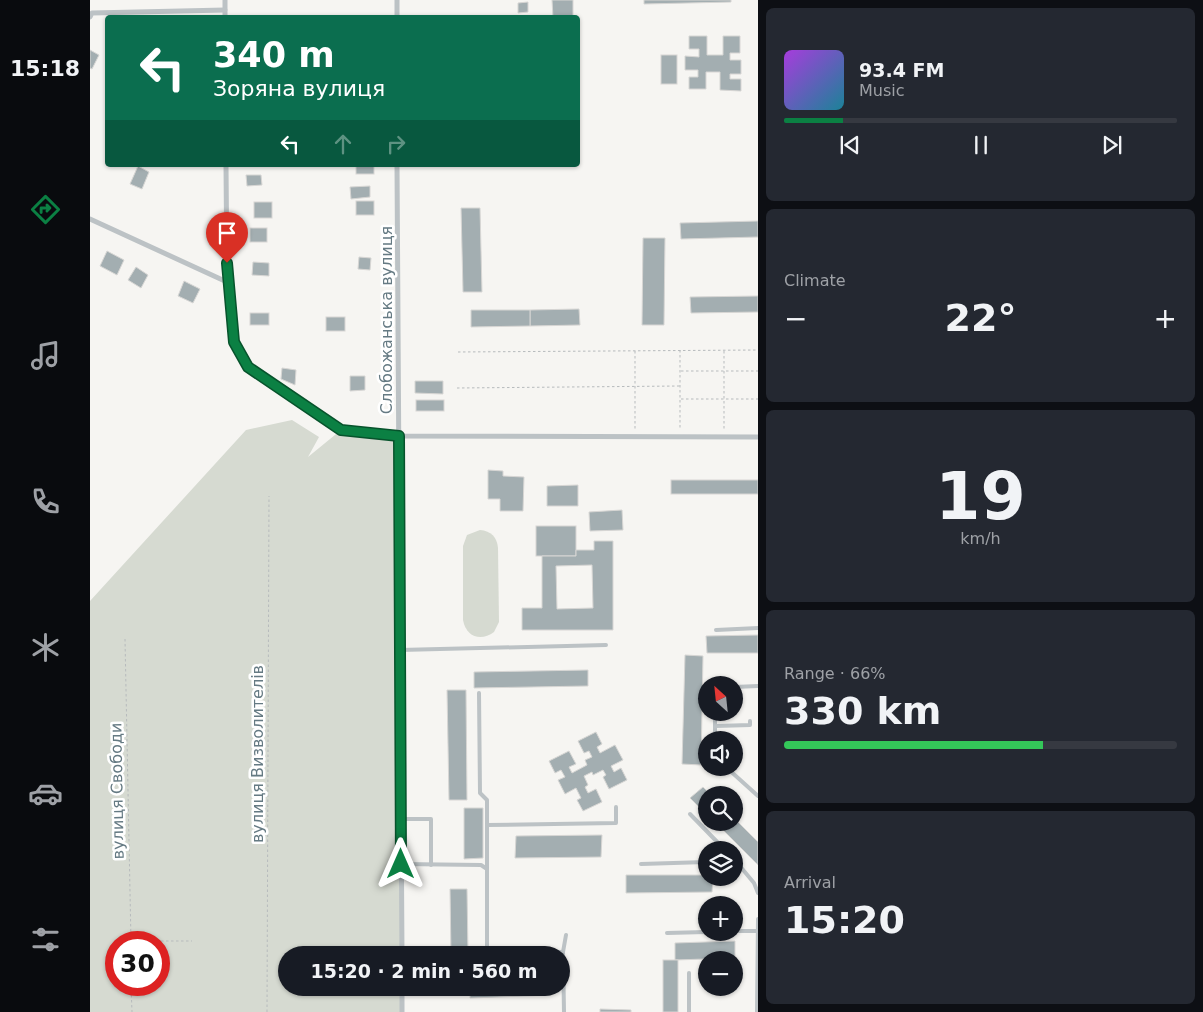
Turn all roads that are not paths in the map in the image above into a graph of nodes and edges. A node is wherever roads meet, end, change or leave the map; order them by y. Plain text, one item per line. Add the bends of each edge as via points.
1 (225, 0) edge
2 (397, 0) edge
3 (225, 10) junction
4 (225, 15) edge
5 (397, 15) edge
6 (90, 17) edge
7 (226, 167) edge
8 (397, 167) edge
9 (90, 219) edge
10 (227, 282) junction
11 (399, 436) junction
12 (758, 437) edge
13 (758, 628) edge
14 (716, 630) dead end
15 (606, 645) dead end
16 (400, 650) junction
17 (758, 686) edge
18 (743, 687) edge
19 (479, 692) dead end
20 (716, 721) edge
21 (750, 721) dead end
22 (716, 726) junction
23 (716, 731) edge
24 (736, 776) edge
25 (758, 796) edge
26 (616, 807) dead end
27 (690, 814) dead end
28 (401, 819) junction
29 (487, 825) junction
30 (716, 841) edge
31 (698, 862) edge
32 (401, 864) junction
33 (431, 864) junction
34 (641, 864) dead end
35 (487, 869) junction
36 (743, 872) edge
37 (758, 890) edge
38 (758, 919) edge
39 (743, 931) edge
40 (758, 931) edge
41 (698, 932) edge
42 (667, 933) dead end
43 (566, 934) dead end
44 (402, 946) edge
45 (487, 946) edge
46 (564, 946) edge
47 (689, 973) dead end
48 (402, 996) edge
49 (564, 996) edge
50 (402, 1012) edge
51 (564, 1012) edge
52 (689, 1012) edge
53 (757, 1012) edge

1 - 3 street
2 - 5 street
3 - 4 street
3 - 6 street via 92,13
7 - 10 street
8 - 11 street, Слобожанська вулиця
9 - 10 street
10 - 11 street via 234,342 248,367 341,430
11 - 12 street
11 - 16 street, Слобожанська вулиця
13 - 14 lane
15 - 16 lane
16 - 28 street, Слобожанська вулиця
17 - 18 lane
19 - 29 lane via 480,793 487,800
20 - 22 lane
21 - 22 lane via 750,725
22 - 23 lane
24 - 25 lane
26 - 29 lane via 616,823
27 - 30 lane
28 - 32 street, Слобожанська вулиця
28 - 33 lane via 431,819
29 - 35 lane
31 - 34 lane
32 - 33 lane
32 - 44 street, Слобожанська вулиця
33 - 35 lane via 480,865
35 - 45 lane
36 - 37 lane
38 - 40 lane
39 - 40 lane
40 - 53 lane
41 - 42 lane
43 - 46 lane
47 - 52 lane
48 - 50 street
49 - 51 lane

